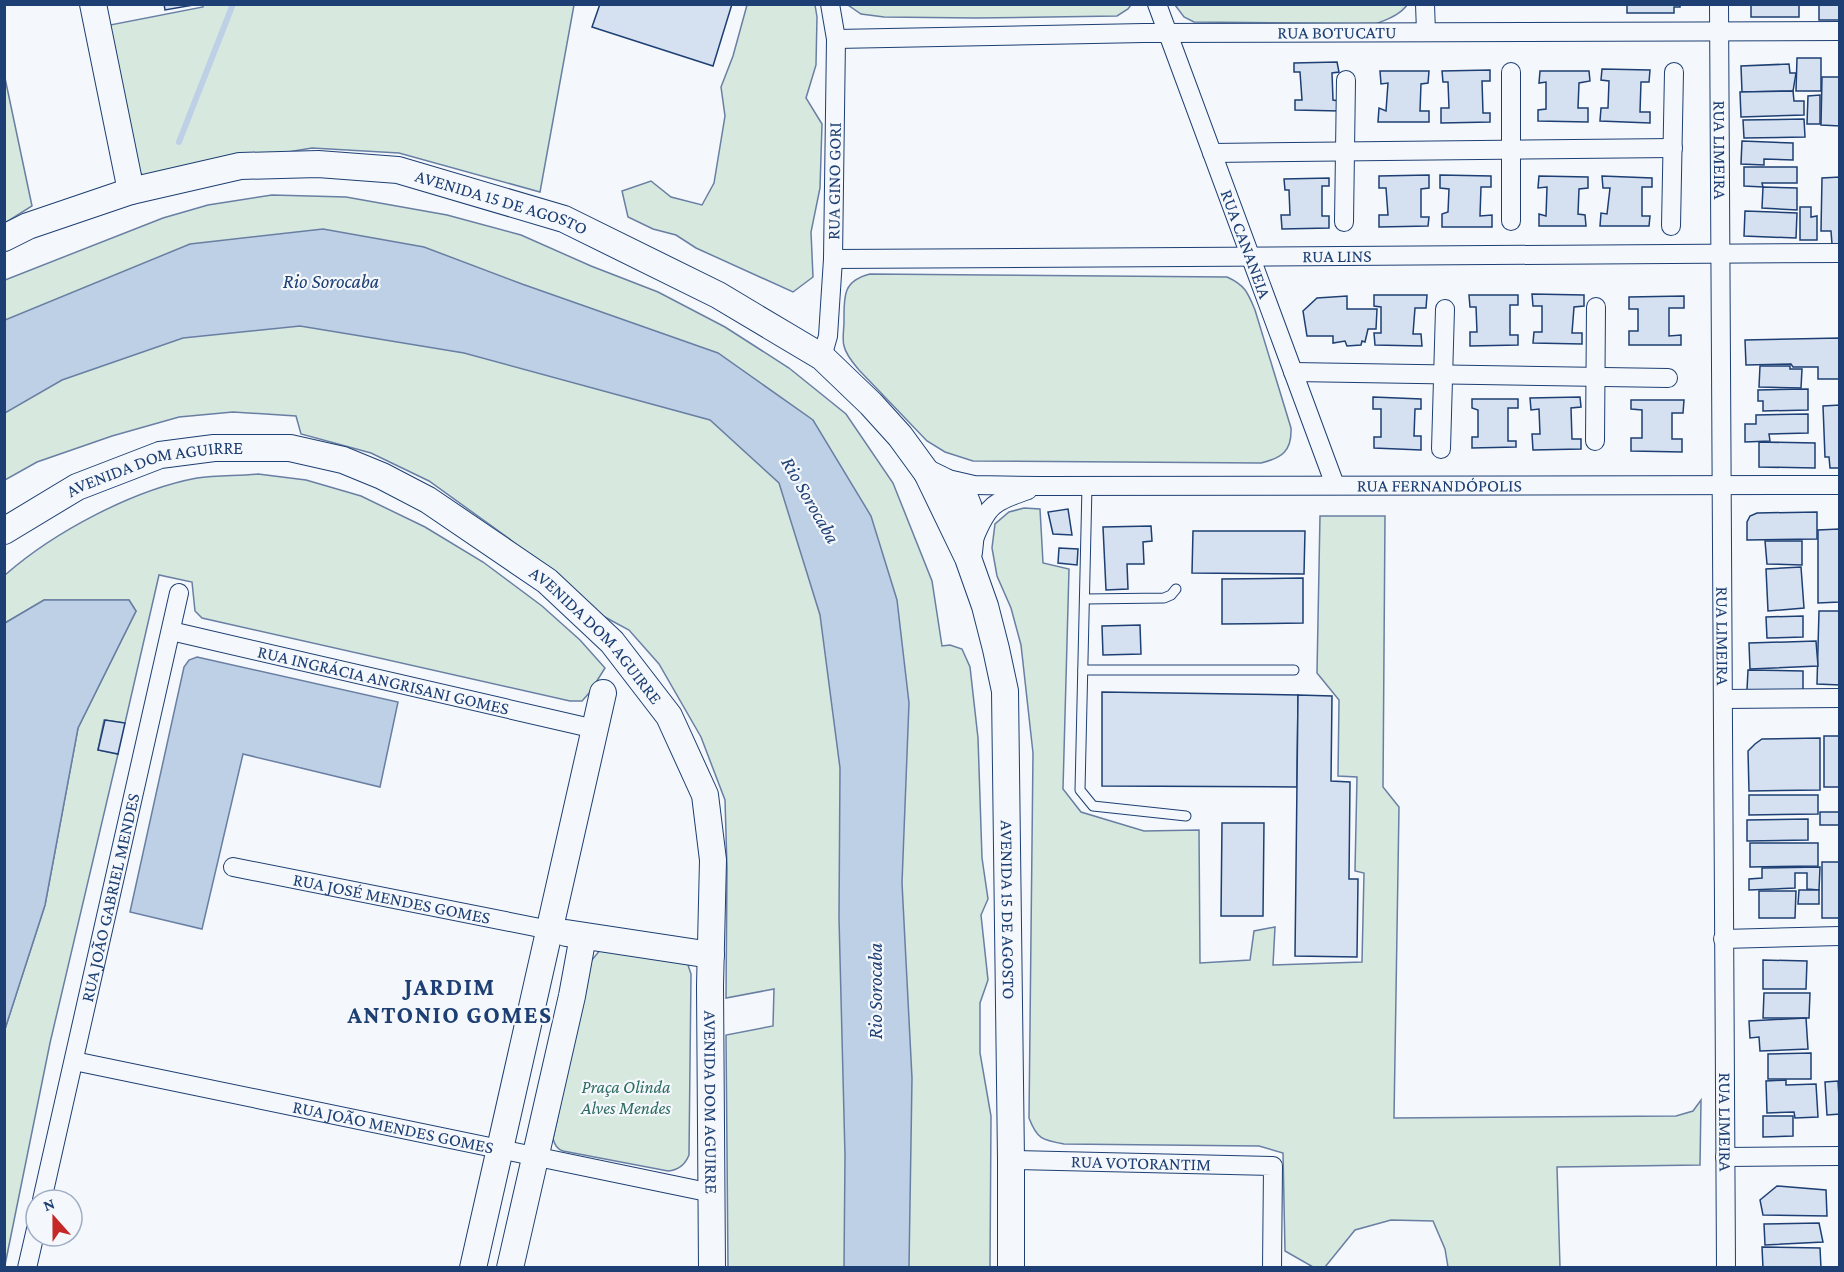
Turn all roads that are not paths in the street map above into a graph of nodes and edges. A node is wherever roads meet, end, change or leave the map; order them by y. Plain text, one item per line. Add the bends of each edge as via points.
1 (93, 4) edge
2 (830, 4) edge
3 (1157, 4) edge
4 (1425, 4) edge
5 (1719, 4) edge
6 (1719, 31) junction
7 (1839, 31) edge
8 (1425, 32) junction
9 (1168, 33) junction
10 (836, 39) junction
11 (1511, 72) dead end
12 (1674, 72) dead end
13 (1346, 80) dead end
14 (1673, 148) junction
15 (1511, 150) junction
16 (1345, 152) junction
17 (1212, 153) junction
18 (131, 191) junction
19 (1511, 221) dead end
20 (1344, 222) dead end
21 (1671, 226) dead end
22 (4, 238) edge
23 (1720, 253) junction
24 (1839, 253) edge
25 (1251, 255) junction
26 (833, 259) junction
27 (1596, 307) dead end
28 (1445, 309) dead end
29 (822, 357) junction
30 (1293, 372) junction
31 (1443, 374) junction
32 (1596, 376) junction
33 (1668, 378) dead end
34 (1595, 441) dead end
35 (1441, 449) dead end
36 (947, 484) junction
37 (1722, 484) junction
38 (1335, 485) junction
39 (1839, 485) edge
40 (1039, 486) junction
41 (1086, 486) junction
42 (998, 501) junction
43 (961, 523) junction
44 (4, 531) edge
45 (968, 558) junction
46 (1176, 589) dead end
47 (178, 594) dead end
48 (1085, 599) junction
49 (171, 631) junction
50 (1083, 670) junction
51 (1294, 670) dead end
52 (603, 693) dead end
53 (1839, 698) edge
54 (1723, 699) junction
55 (595, 729) junction
56 (1186, 816) dead end
57 (233, 867) dead end
58 (550, 930) junction
59 (583, 936) junction
60 (1839, 936) edge
61 (1723, 939) junction
62 (711, 955) junction
63 (74, 1061) junction
64 (500, 1149) junction
65 (1839, 1156) edge
66 (536, 1157) junction
67 (1725, 1157) junction
68 (1011, 1160) junction
69 (45, 1188) edge
70 (712, 1193) junction
71 (32, 1248) edge
72 (27, 1268) edge
73 (472, 1268) edge
74 (510, 1268) edge
75 (712, 1268) edge
76 (1011, 1268) edge
77 (1272, 1268) edge
78 (1726, 1268) edge

1 - 18 main road
2 - 10 street, RUA GINO GORI
3 - 9 street, RUA CANANEIA
4 - 8 street
5 - 6 street, RUA LIMEIRA
6 - 7 street, RUA BOTUCATU
6 - 8 street, RUA BOTUCATU
6 - 23 street, RUA LIMEIRA
8 - 9 street, RUA BOTUCATU
9 - 10 street, RUA BOTUCATU
9 - 17 street, RUA CANANEIA
10 - 26 street, RUA GINO GORI
11 - 15 street
12 - 14 street
13 - 16 street
14 - 15 street
14 - 21 street
15 - 16 street
15 - 19 street
16 - 17 street
16 - 20 street
17 - 25 street, RUA CANANEIA
18 - 22 main road, AVENIDA 15 DE AGOSTO
18 - 29 main road, AVENIDA 15 DE AGOSTO via 240,166 318,164 398,170 564,219 718,295
23 - 24 street, RUA LINS
23 - 25 street, RUA LINS
23 - 37 street, RUA LIMEIRA
25 - 26 street, RUA LINS
25 - 30 street, RUA CANANEIA
26 - 29 street, RUA GINO GORI via 828,336
27 - 32 street
28 - 31 street
29 - 36 main road, AVENIDA 15 DE AGOSTO
30 - 31 street
30 - 38 street, RUA CANANEIA
31 - 32 street
31 - 35 street
32 - 33 street
32 - 34 street
36 - 40 street, RUA FERNANDÓPOLIS
36 - 43 main road, AVENIDA 15 DE AGOSTO
37 - 38 street, RUA FERNANDÓPOLIS
37 - 39 street, RUA FERNANDÓPOLIS
37 - 54 street, RUA LIMEIRA
38 - 41 street, RUA FERNANDÓPOLIS
40 - 41 street, RUA FERNANDÓPOLIS
40 - 42 street, RUA FERNANDÓPOLIS
41 - 48 lane
42 - 43 street, RUA FERNANDÓPOLIS
42 - 45 street via 982,521
43 - 45 main road, AVENIDA 15 DE AGOSTO
44 - 62 main road, AVENIDA DOM AGUIRRE via 77,487 160,455 214,448 290,448 343,460 428,500 548,581 612,642 669,716 705,795 713,860
45 - 68 main road, AVENIDA 15 DE AGOSTO via 985,606 1005,691
46 - 48 lane via 1164,598
47 - 49 street, RUA JOÃO GABRIEL MENDES
48 - 50 lane
49 - 55 street, RUA INGRÁCIA ANGRISANI GOMES
49 - 63 street, RUA JOÃO GABRIEL MENDES
50 - 51 lane
50 - 56 lane via 1080,790 1093,806
52 - 55 main road
53 - 54 street
54 - 61 street, RUA LIMEIRA
55 - 58 main road
57 - 58 street, RUA JOSÉ MENDES GOMES
58 - 59 main road
58 - 64 main road
59 - 62 main road
59 - 66 main road
60 - 61 street
61 - 67 street, RUA LIMEIRA
62 - 70 main road, AVENIDA DOM AGUIRRE
63 - 64 street, RUA JOÃO MENDES GOMES
63 - 69 street, RUA JOÃO GABRIEL MENDES
64 - 66 street, RUA JOÃO MENDES GOMES
64 - 73 main road
65 - 67 street
66 - 70 street, RUA JOÃO MENDES GOMES
66 - 74 main road
67 - 78 street, RUA LIMEIRA
68 - 76 main road, AVENIDA 15 DE AGOSTO
68 - 77 street, RUA VOTORANTIM via 1273,1166
70 - 75 main road, AVENIDA DOM AGUIRRE
71 - 72 street

